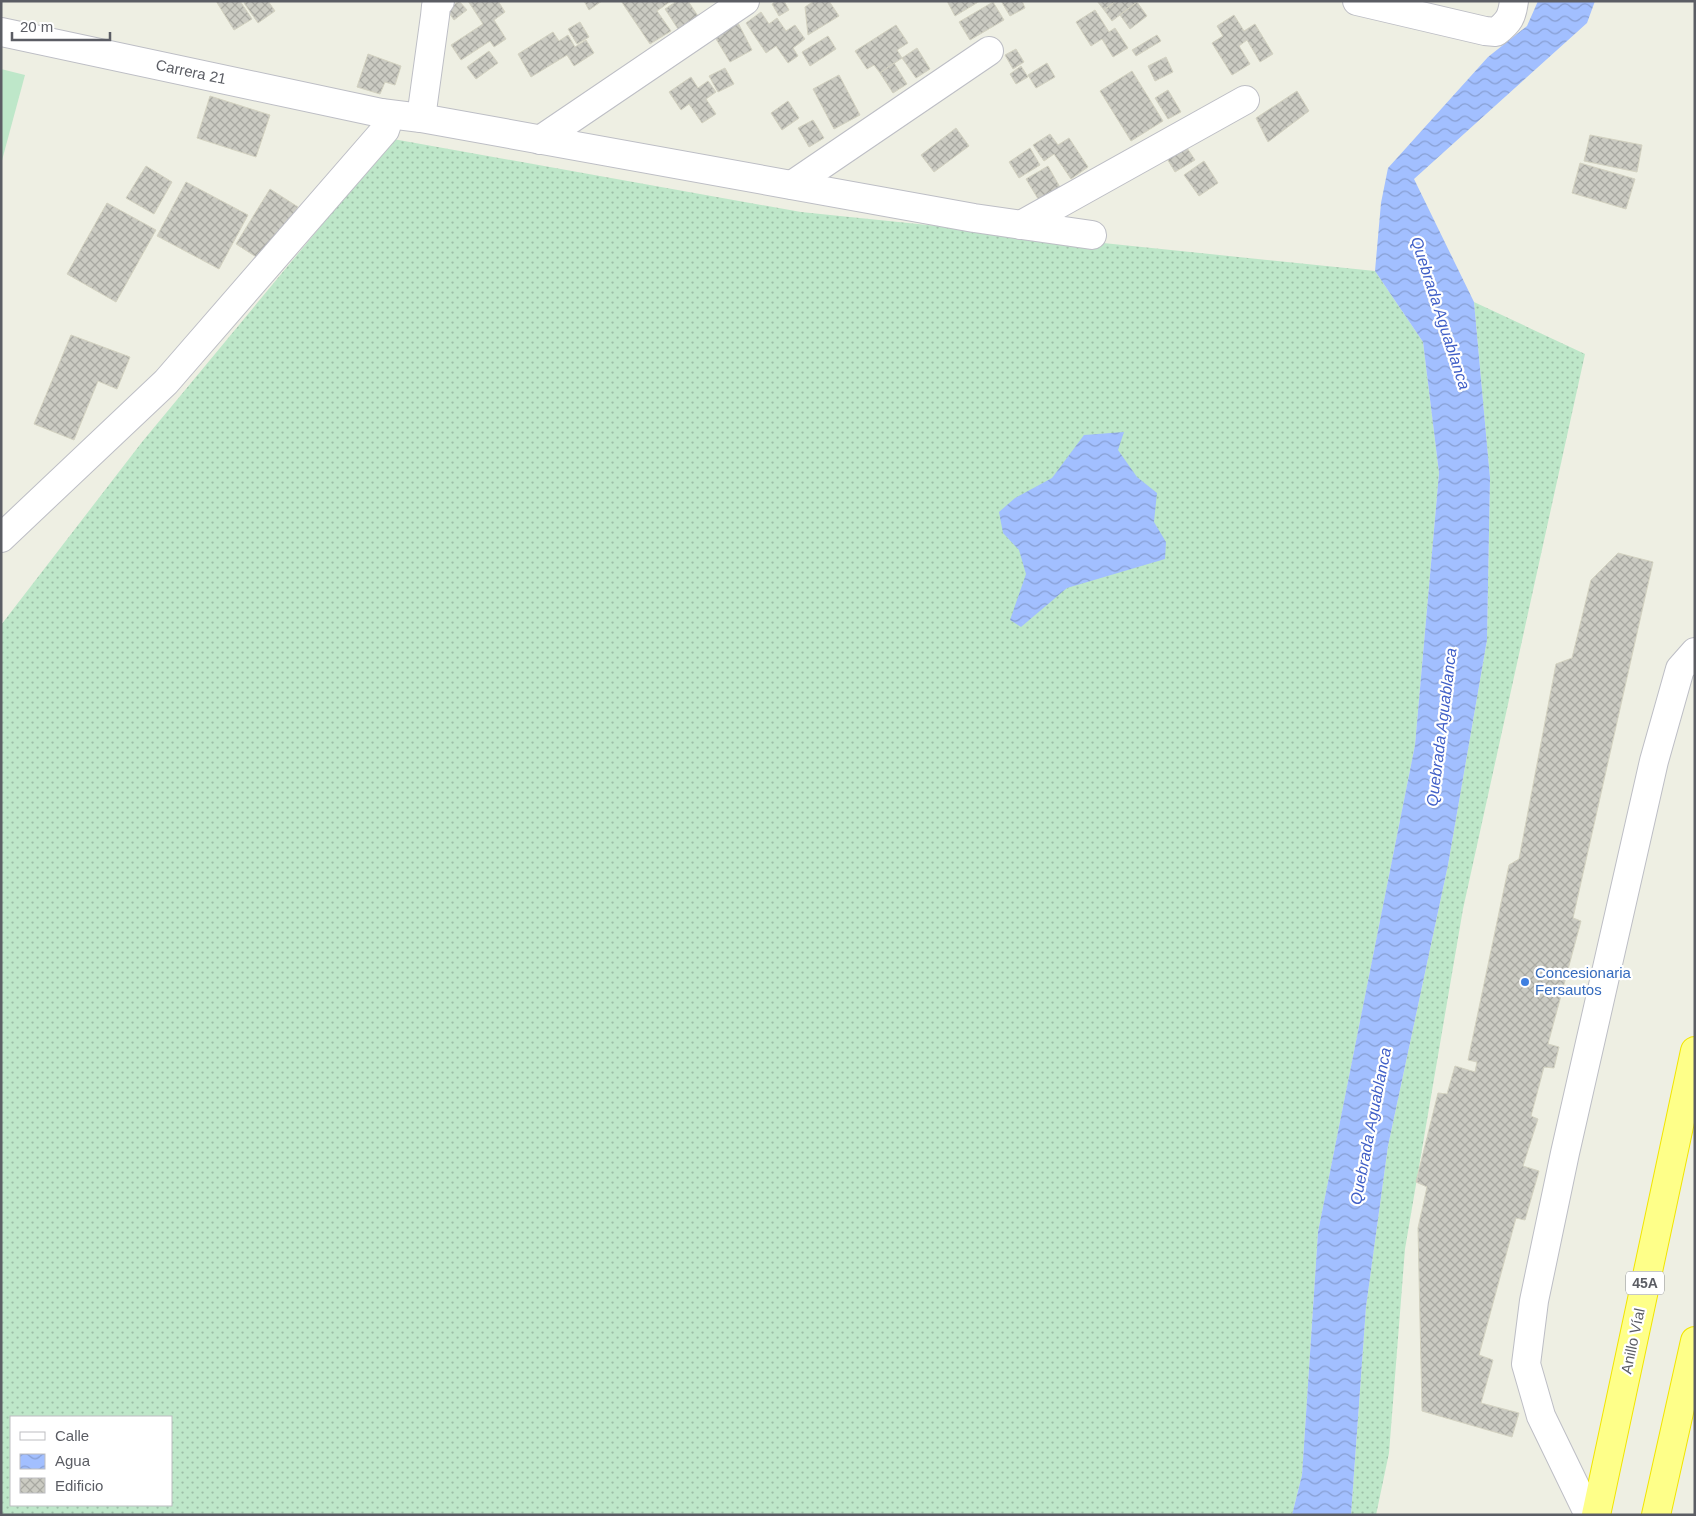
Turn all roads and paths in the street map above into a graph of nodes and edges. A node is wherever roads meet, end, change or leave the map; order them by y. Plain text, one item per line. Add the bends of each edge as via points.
1 (440, 1) edge
2 (746, 1) edge
3 (1357, 1) edge
4 (1514, 1) edge
5 (1, 32) edge
6 (988, 51) dead end
7 (1245, 100) dead end
8 (381, 113) junction
9 (421, 118) junction
10 (540, 140) junction
11 (792, 185) junction
12 (1021, 225) junction
13 (1092, 235) dead end
14 (1, 538) edge
15 (1695, 652) edge
16 (1695, 1051) edge
17 (1695, 1341) edge
18 (1588, 1515) edge
19 (1596, 1515) edge
20 (1656, 1515) edge

1 - 9 street via 436,6
2 - 10 street
3 - 4 street via 1496,32 1512,16
5 - 8 street, Carrera 21
6 - 11 street
7 - 12 street
8 - 9 street, Carrera 21
8 - 14 street via 385,117 385,130 166,382
9 - 10 street, Carrera 21
10 - 11 street, Carrera 21
11 - 12 street, Carrera 21
12 - 13 street, Carrera 21
15 - 18 street via 1680,669 1654,761 1565,1153 1534,1301 1528,1346 1526,1364 1542,1416
16 - 19 highway, Anillo Víal / 45A
17 - 20 highway

